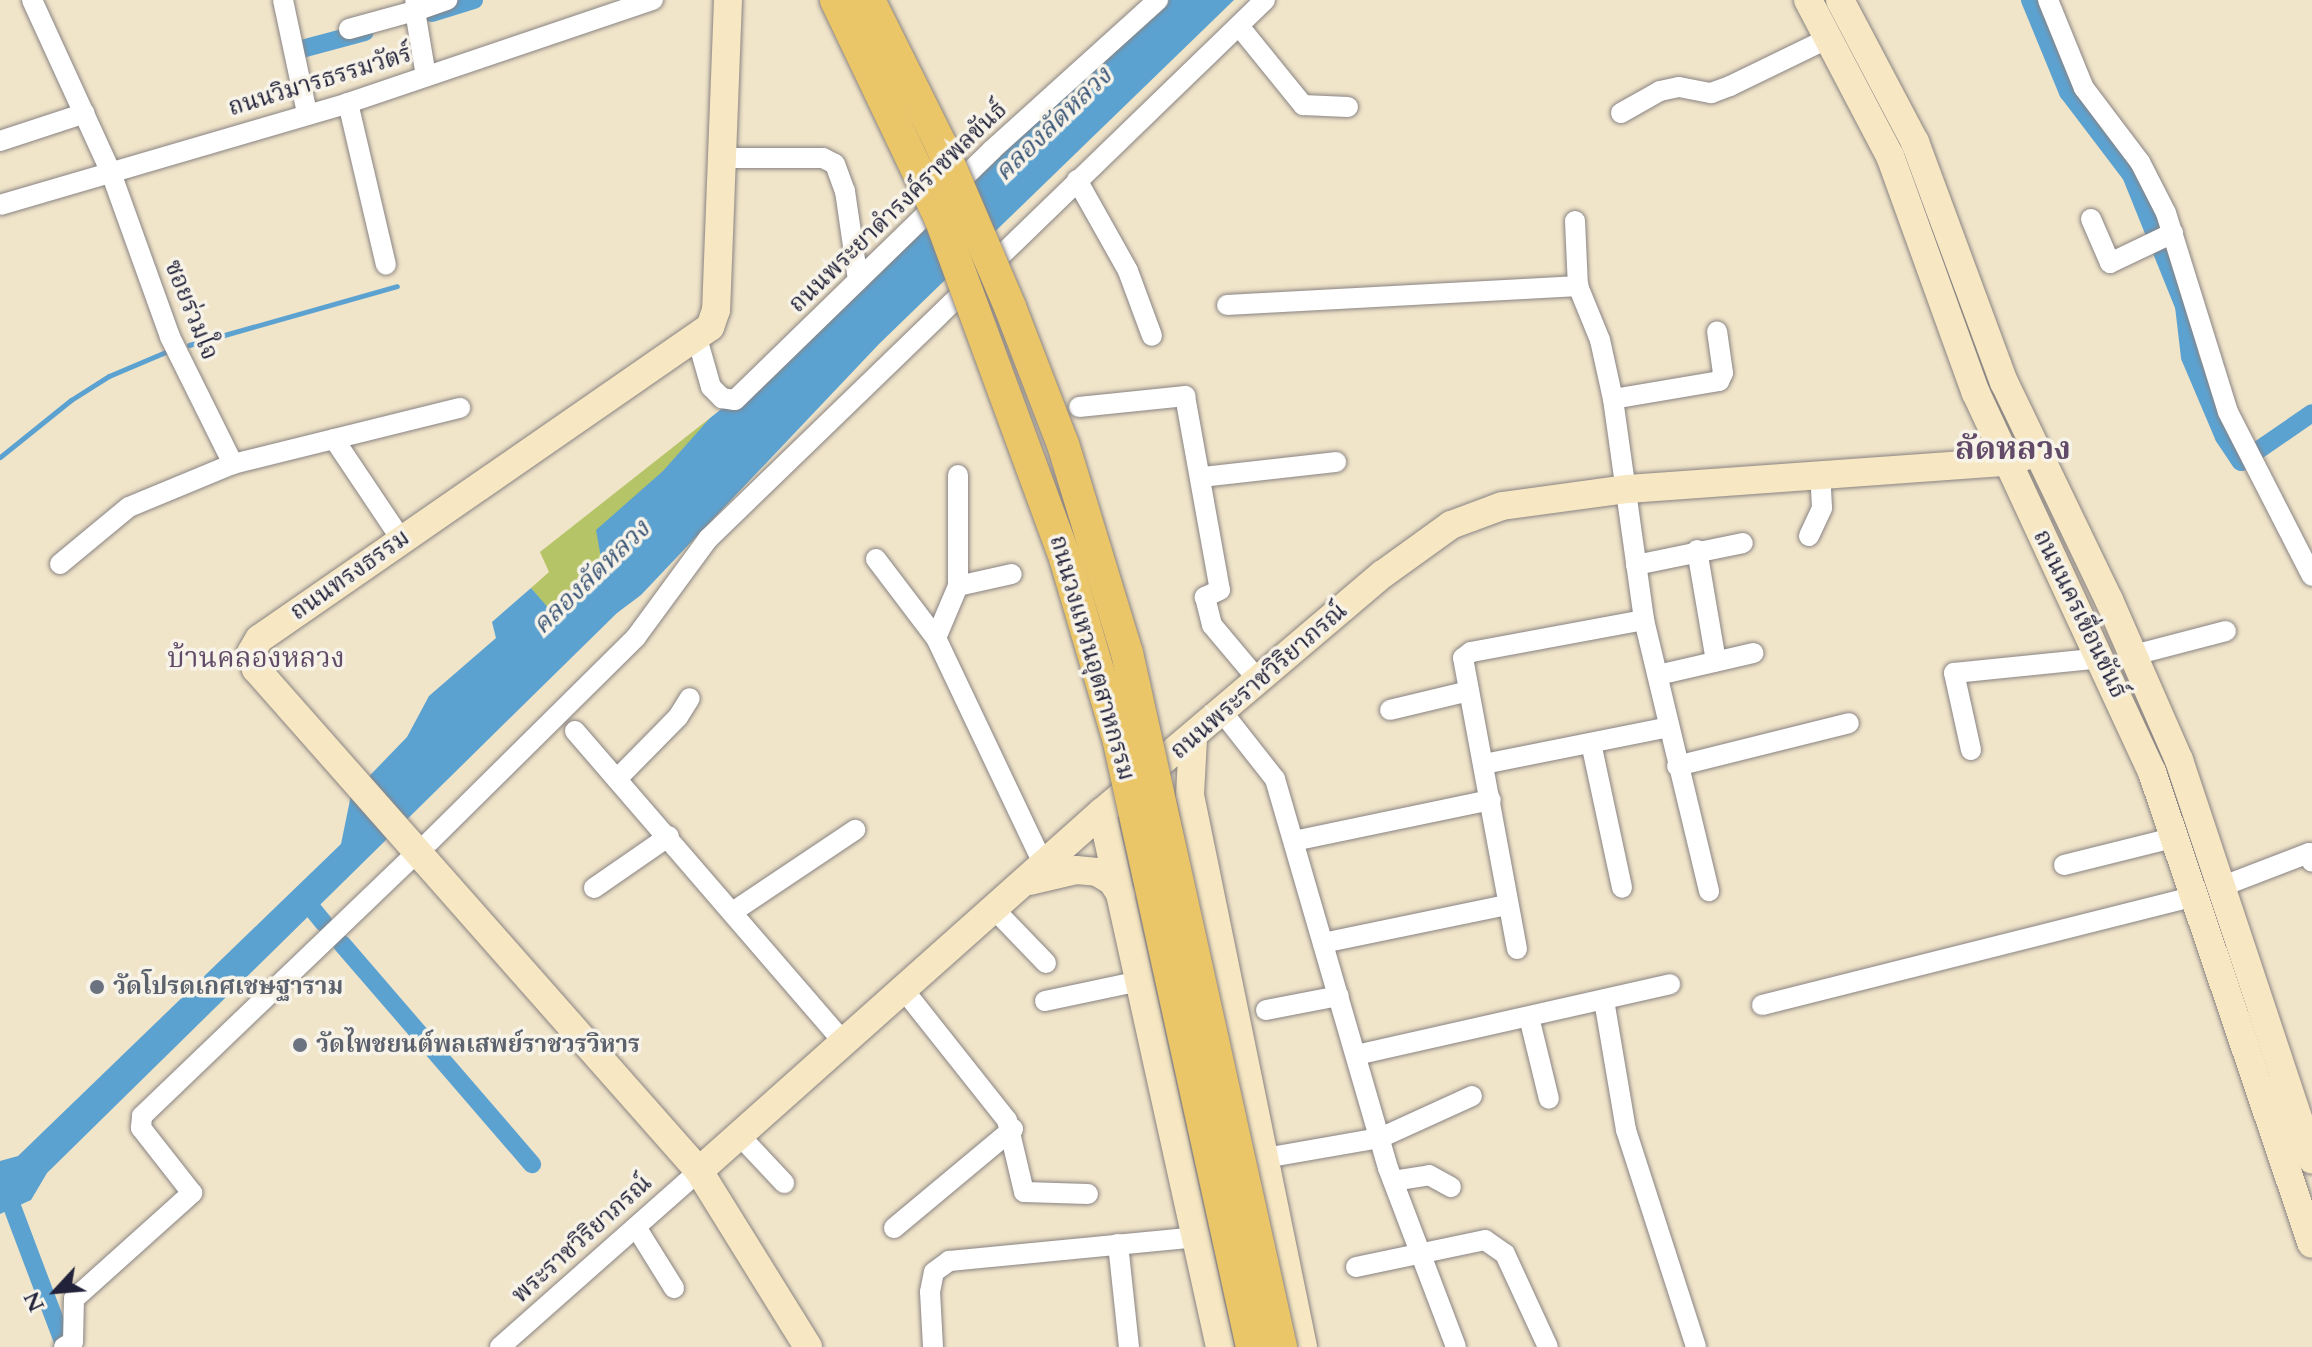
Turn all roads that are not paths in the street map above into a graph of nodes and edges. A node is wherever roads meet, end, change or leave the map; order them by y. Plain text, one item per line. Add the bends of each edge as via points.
1 (32, 0) edge
2 (283, 0) edge
3 (447, 0) edge
4 (652, 0) edge
5 (728, 0) edge
6 (836, 0) edge
7 (869, 0) edge
8 (1158, 0) edge
9 (1265, 0) edge
10 (1808, 0) edge
11 (1840, 0) edge
12 (2048, 0) edge
13 (417, 5) edge
14 (1239, 26) junction
15 (349, 29) dead end
16 (1829, 38) junction
17 (426, 76) junction
18 (348, 103) junction
19 (1348, 107) dead end
20 (85, 113) junction
21 (307, 113) junction
22 (1621, 113) dead end
23 (0, 141) edge
24 (722, 158) junction
25 (110, 170) junction
26 (1077, 180) junction
27 (0, 205) edge
28 (2091, 219) dead end
29 (1575, 221) dead end
30 (2162, 238) junction
31 (386, 265) dead end
32 (858, 280) junction
33 (1578, 286) junction
34 (1227, 305) dead end
35 (1717, 331) dead end
36 (1152, 336) dead end
37 (697, 338) junction
38 (1613, 399) junction
39 (1079, 407) dead end
40 (460, 408) dead end
41 (334, 439) junction
42 (2035, 453) junction
43 (1336, 462) dead end
44 (2006, 462) junction
45 (233, 464) junction
46 (1820, 473) junction
47 (958, 475) dead end
48 (1202, 477) junction
49 (1628, 489) junction
50 (1809, 536) dead end
51 (401, 539) junction
52 (1743, 543) dead end
53 (1697, 550) junction
54 (2087, 556) junction
55 (876, 559) dead end
56 (60, 564) dead end
57 (1636, 565) junction
58 (2059, 570) junction
59 (1012, 574) dead end
60 (2312, 576) edge
61 (958, 586) junction
62 (1644, 620) junction
63 (2226, 631) dead end
64 (936, 638) junction
65 (1753, 653) dead end
66 (2134, 655) junction
67 (2102, 658) junction
68 (1716, 661) junction
69 (1658, 675) junction
70 (1259, 681) junction
71 (1469, 691) junction
72 (690, 698) dead end
73 (1390, 710) dead end
74 (1223, 713) junction
75 (1849, 723) dead end
76 (1669, 727) junction
77 (575, 731) dead end
78 (1193, 739) junction
79 (1591, 743) junction
80 (1971, 750) dead end
81 (1484, 764) junction
82 (1677, 766) junction
83 (617, 779) junction
84 (1491, 800) junction
85 (1102, 812) junction
86 (855, 830) dead end
87 (669, 836) junction
88 (2176, 837) junction
89 (1294, 841) junction
90 (418, 849) junction
91 (1113, 857) junction
92 (2312, 862) edge
93 (1044, 865) junction
94 (2064, 865) dead end
95 (1021, 884) junction
96 (2223, 886) junction
97 (1210, 887) junction
98 (594, 888) dead end
99 (1622, 888) dead end
100 (1709, 891) dead end
101 (1121, 895) junction
102 (2195, 896) junction
103 (1507, 905) junction
104 (994, 909) junction
105 (734, 911) junction
106 (1323, 943) junction
107 (1517, 949) dead end
108 (1046, 963) dead end
109 (1140, 981) junction
110 (1670, 984) dead end
111 (903, 989) junction
112 (1339, 996) junction
113 (1604, 1000) junction
114 (1045, 1001) dead end
115 (1762, 1005) dead end
116 (1266, 1010) dead end
117 (1529, 1017) junction
118 (2254, 1026) junction
119 (843, 1042) junction
120 (1356, 1055) junction
121 (1472, 1096) dead end
122 (1549, 1099) dead end
123 (1013, 1129) junction
124 (739, 1135) junction
125 (1380, 1138) junction
126 (1265, 1158) junction
127 (2312, 1159) edge
128 (699, 1171) junction
129 (1393, 1181) junction
130 (784, 1183) dead end
131 (1451, 1187) dead end
132 (1088, 1194) dead end
133 (636, 1227) junction
134 (894, 1228) dead end
135 (1196, 1237) junction
136 (1118, 1244) junction
137 (2312, 1244) edge
138 (1418, 1251) junction
139 (1356, 1267) dead end
140 (674, 1288) dead end
141 (66, 1346) edge
142 (500, 1347) edge
143 (808, 1347) edge
144 (933, 1347) edge
145 (1129, 1347) edge
146 (1220, 1347) edge
147 (1252, 1347) edge
148 (1281, 1347) edge
149 (1303, 1347) edge
150 (1456, 1347) edge
151 (1548, 1347) edge
152 (1696, 1347) edge

1 - 20 street, ซอยร่วมใจ
2 - 21 street
3 - 13 street
4 - 17 street, ถนนวิมารธรรมวัตร์
5 - 24 main road, ถนนทรงธรรม
6 - 147 main road, ถนนวงแหวนอุตสาหกรรม, bridge via 940,218 1065,558 1119,742
7 - 148 main road, ถนนวงแหวนอุตสาหกรรม, bridge via 941,145 1010,307 1063,444 1118,623 1175,852
8 - 32 street, ถนนพระยาดำรงค์ราชพลขันธ์
9 - 14 street
10 - 16 main road, ถนนนครเขื่อนขันธ์
11 - 42 main road, ถนนนครเขื่อนขันธ์ via 1915,142
12 - 30 street via 2084,88 2140,162
13 - 15 street
13 - 17 street
14 - 19 street via 1303,105
14 - 26 street
16 - 22 street via 1711,93 1679,87 1660,91
16 - 44 main road, ถนนนครเขื่อนขันธ์ via 1913,211 1976,393
17 - 18 street, ถนนวิมารธรรมวัตร์
18 - 21 street, ถนนวิมารธรรมวัตร์
18 - 31 street
20 - 23 street
20 - 25 street, ซอยร่วมใจ
21 - 25 street, ถนนวิมารธรรมวัตร์
24 - 32 street via 823,158 835,164 845,191
24 - 37 main road, ถนนทรงธรรม via 716,310 710,327
25 - 27 street, ถนนวิมารธรรมวัตร์
25 - 45 street, ซอยร่วมใจ via 170,337
26 - 36 street via 1128,271
26 - 90 street via 708,539 636,637
28 - 30 street via 2110,263
29 - 33 street
30 - 60 street via 2228,412
32 - 37 street, ถนนพระยาดำรงค์ราชพลขันธ์ via 735,400 722,398 711,387
33 - 34 street
33 - 38 street via 1600,340
35 - 38 street via 1723,373 1719,381
37 - 51 main road, ถนนทรงธรรม
38 - 49 street
39 - 48 street via 1185,396
40 - 41 street
41 - 45 street
41 - 51 street
42 - 44 main road, ถนนพระราชวิริยาภรณ์
42 - 54 main road, ถนนนครเขื่อนขันธ์
43 - 48 street
44 - 46 main road, ถนนพระราชวิริยาภรณ์
44 - 58 main road, ถนนนครเขื่อนขันธ์
45 - 56 street via 129,507
46 - 49 main road, ถนนพระราชวิริยาภรณ์
46 - 50 street via 1822,508
47 - 61 street
48 - 70 street via 1220,590 1205,597 1212,625
49 - 57 street
49 - 70 main road, ถนนพระราชวิริยาภรณ์ via 1502,506 1451,525 1383,574
51 - 90 main road, ถนนทรงธรรม via 259,639 251,653 256,669
52 - 53 street
53 - 57 street
53 - 68 street
54 - 58 main road
54 - 66 main road, ถนนนครเขื่อนขันธ์
55 - 64 street
57 - 62 street
58 - 67 main road, ถนนนครเขื่อนขันธ์
59 - 61 street
61 - 64 street
62 - 69 street
62 - 71 street via 1464,654
63 - 66 street
64 - 93 street
65 - 68 street
66 - 96 main road, ถนนนครเขื่อนขันธ์ via 2179,760
67 - 80 street via 1954,673
67 - 88 main road, ถนนนครเขื่อนขันธ์
68 - 69 street
69 - 76 street
70 - 74 main road, ถนนพระราชวิริยาภรณ์
71 - 73 street
71 - 81 street
72 - 83 street
74 - 78 main road, ถนนพระราชวิริยาภรณ์
74 - 89 street via 1275,779
75 - 82 street
76 - 79 street
76 - 82 street
77 - 83 street
78 - 85 main road, ถนนพระราชวิริยาภรณ์
78 - 97 main road via 1190,795
79 - 81 street
79 - 99 street
81 - 84 street
82 - 100 street
83 - 87 street
84 - 89 street
84 - 103 street
85 - 91 main road, ถนนวงแหวนอุตสาหกรรม
85 - 93 main road, ถนนพระราชวิริยาภรณ์
86 - 105 street
87 - 98 street
87 - 105 street
88 - 94 street
88 - 102 main road, ถนนนครเขื่อนขันธ์
89 - 106 street
90 - 128 main road, ถนนทรงธรรม
90 - 141 street via 142,1116 141,1128 192,1193 74,1299 73,1342
91 - 97 main road via 1119,829 1138,805 1168,799 1184,807 1193,822
91 - 101 main road, ถนนวงแหวนอุตสาหกรรม
92 - 96 street via 2309,853
93 - 95 main road, ถนนพระราชวิริยาภรณ์
95 - 101 main road via 1076,870 1097,872
95 - 104 main road, ถนนพระราชวิริยาภรณ์
96 - 118 main road, ถนนนครเขื่อนขันธ์
97 - 126 main road
101 - 109 main road, ถนนวงแหวนอุตสาหกรรม
102 - 115 street
102 - 118 main road, ถนนนครเขื่อนขันธ์
103 - 106 street
103 - 107 street
104 - 108 street
104 - 111 main road, ถนนพระราชวิริยาภรณ์
105 - 119 street
106 - 112 street
109 - 114 street
109 - 135 main road, ถนนวงแหวนอุตสาหกรรม
110 - 113 street
111 - 119 main road, ถนนพระราชวิริยาภรณ์
111 - 123 street
112 - 116 street
112 - 120 street
113 - 117 street
113 - 152 street via 1626,1130
117 - 120 street
117 - 122 street
118 - 127 main road, ถนนนครเขื่อนขันธ์
118 - 137 main road, ถนนนครเขื่อนขันธ์
119 - 124 main road, ถนนพระราชวิริยาภรณ์
120 - 125 street
121 - 125 street
123 - 132 street via 1024,1192
123 - 134 street
124 - 128 main road, ถนนพระราชวิริยาภรณ์
124 - 130 street
125 - 126 street
125 - 129 street
126 - 149 main road
128 - 133 street, พระราชวิริยาภรณ์
128 - 143 main road
129 - 131 street via 1429,1175 1443,1178
129 - 138 street
133 - 140 street
133 - 142 street, พระราชวิริยาภรณ์
135 - 136 street
135 - 146 main road, ถนนวงแหวนอุตสาหกรรม
136 - 144 street via 949,1261 934,1272 930,1292
136 - 145 street
138 - 139 street
138 - 150 street
138 - 151 street via 1485,1240 1498,1246

